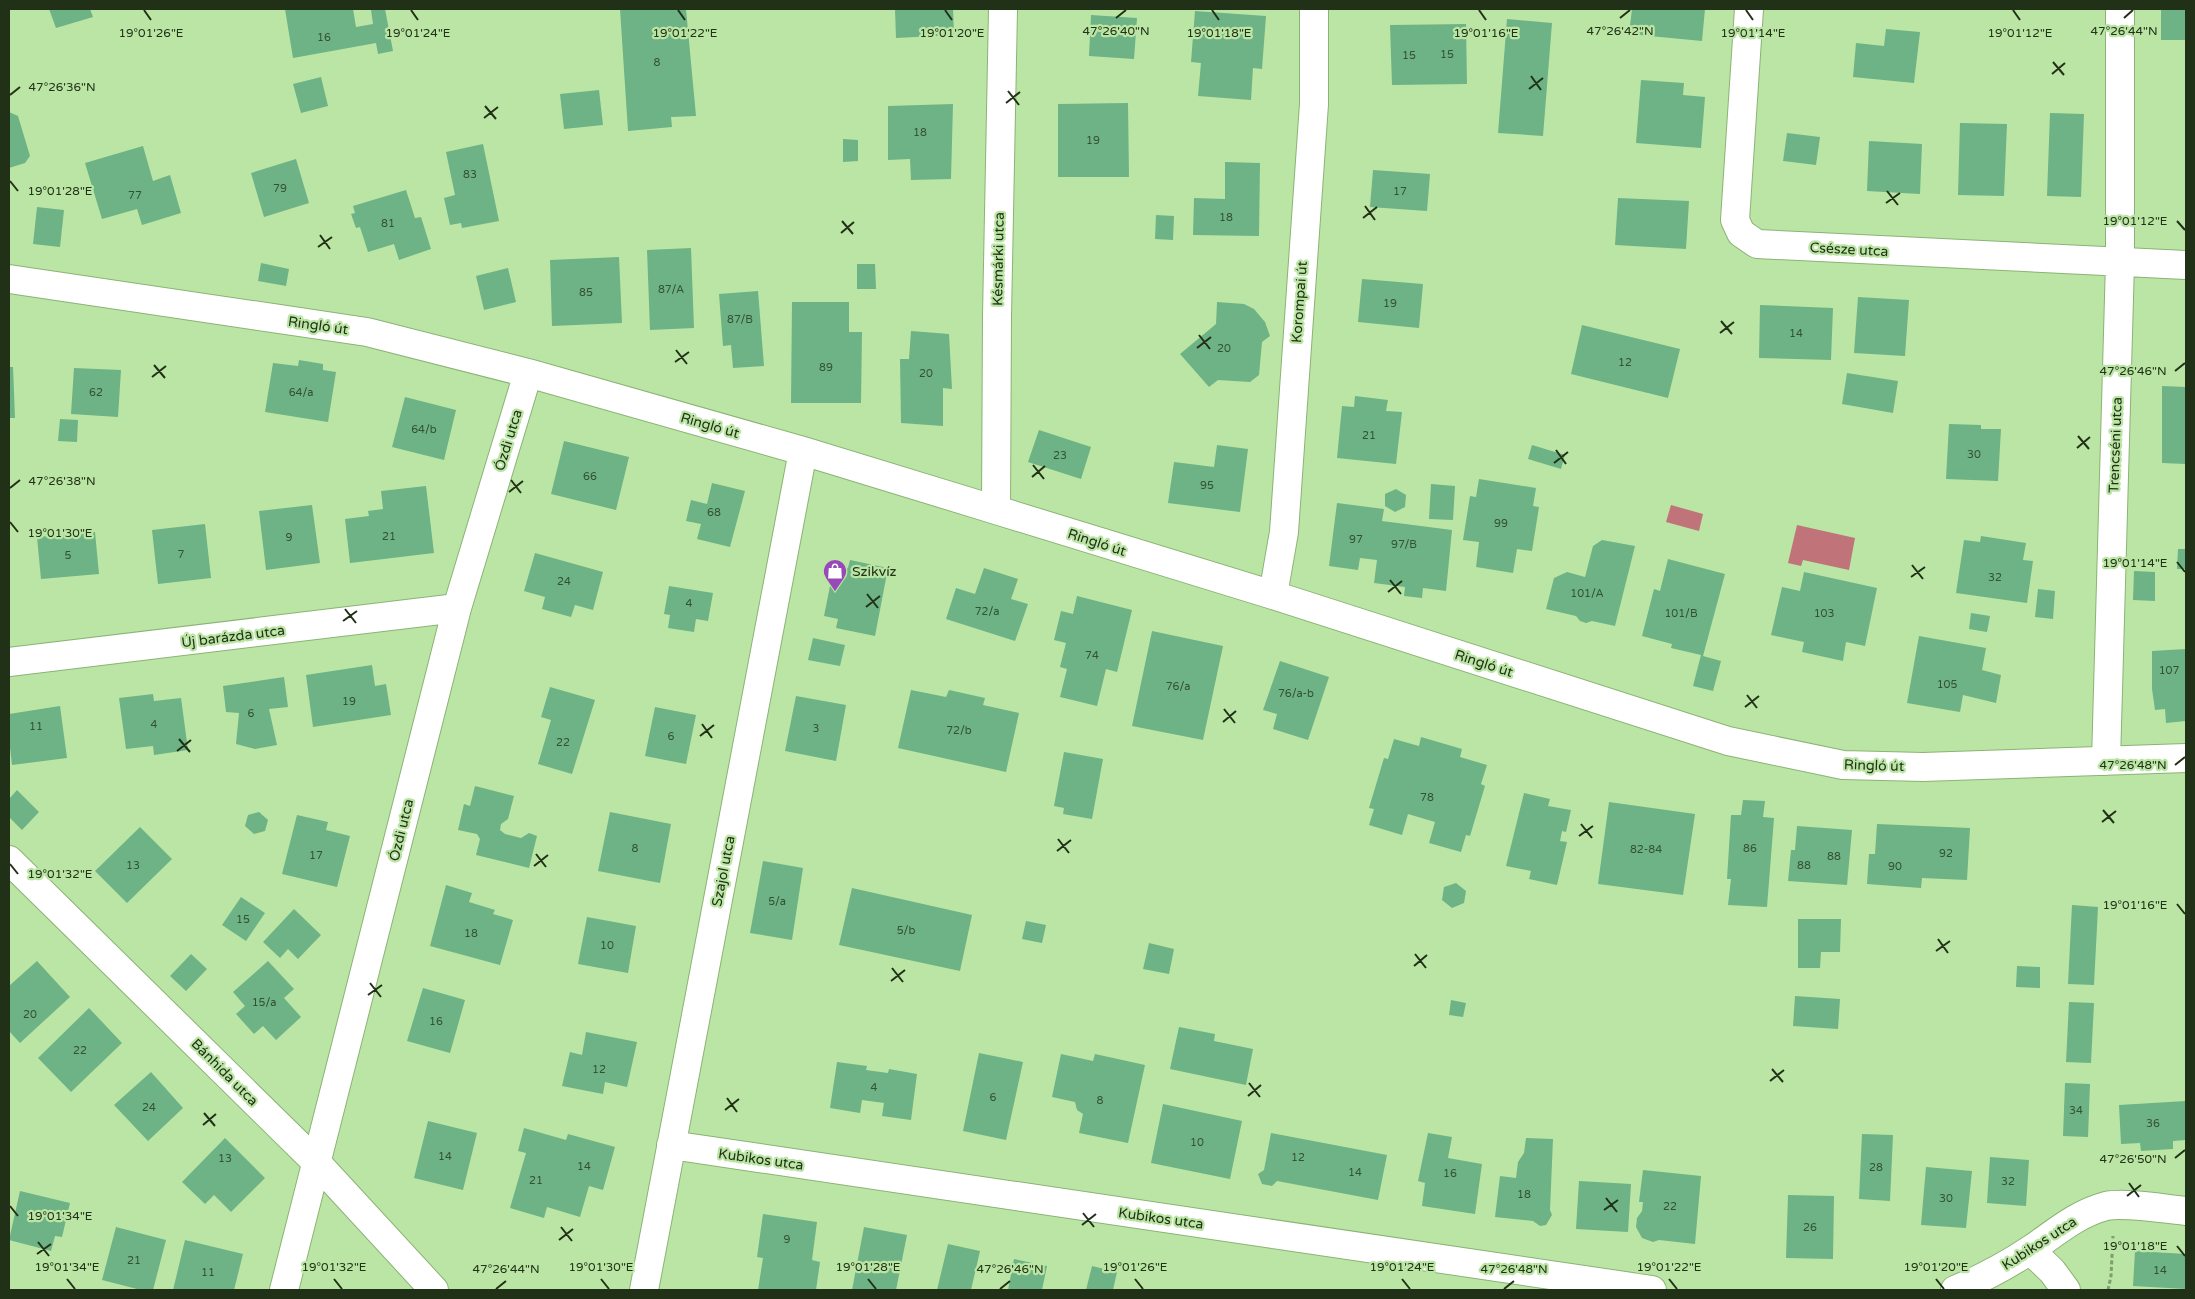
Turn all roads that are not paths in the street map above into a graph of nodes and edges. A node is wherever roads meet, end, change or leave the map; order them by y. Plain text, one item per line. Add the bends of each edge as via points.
1 (1003, 9) edge
2 (1314, 9) edge
3 (1749, 9) edge
4 (2120, 9) edge
5 (2120, 262) junction
6 (2186, 264) edge
7 (9, 279) edge
8 (528, 373) junction
9 (803, 452) junction
10 (996, 510) junction
11 (1273, 595) junction
12 (457, 608) junction
13 (9, 662) edge
14 (2186, 758) edge
15 (2106, 761) junction
16 (9, 860) edge
17 (671, 1145) junction
18 (316, 1163) junction
19 (2186, 1211) edge
20 (2030, 1250) junction
21 (284, 1290) edge
22 (434, 1290) edge
23 (644, 1290) edge
24 (1652, 1290) edge
25 (1955, 1290) edge
26 (2066, 1290) edge

1 - 10 street, Késmárki utca via 996,316
2 - 11 street, Korompai út via 1314,104 1284,532
3 - 5 street, Csésze utca via 1735,220 1741,233 1757,244
4 - 5 street, Trencséni utca
5 - 6 street, Csésze utca
5 - 15 street, Trencséni utca
7 - 8 street, Ringló út via 367,332
8 - 9 street, Ringló út
8 - 12 street, Ózdi utca
9 - 10 street, Ringló út
9 - 17 street, Szajol utca
10 - 11 street, Ringló út
11 - 15 street, Ringló út via 1728,741 1843,765 1923,767
12 - 13 street, Új barázda utca
12 - 18 street, Ózdi utca
14 - 15 street, Ringló út
16 - 18 street, Bánhida utca
17 - 23 street, Szajol utca
17 - 24 street, Kubikos utca
18 - 21 street, Ózdi utca
18 - 22 street, Bánhida utca
19 - 20 street, Kubikos utca via 2114,1206 2089,1212
20 - 25 street, Kubikos utca via 1984,1278
20 - 26 street

